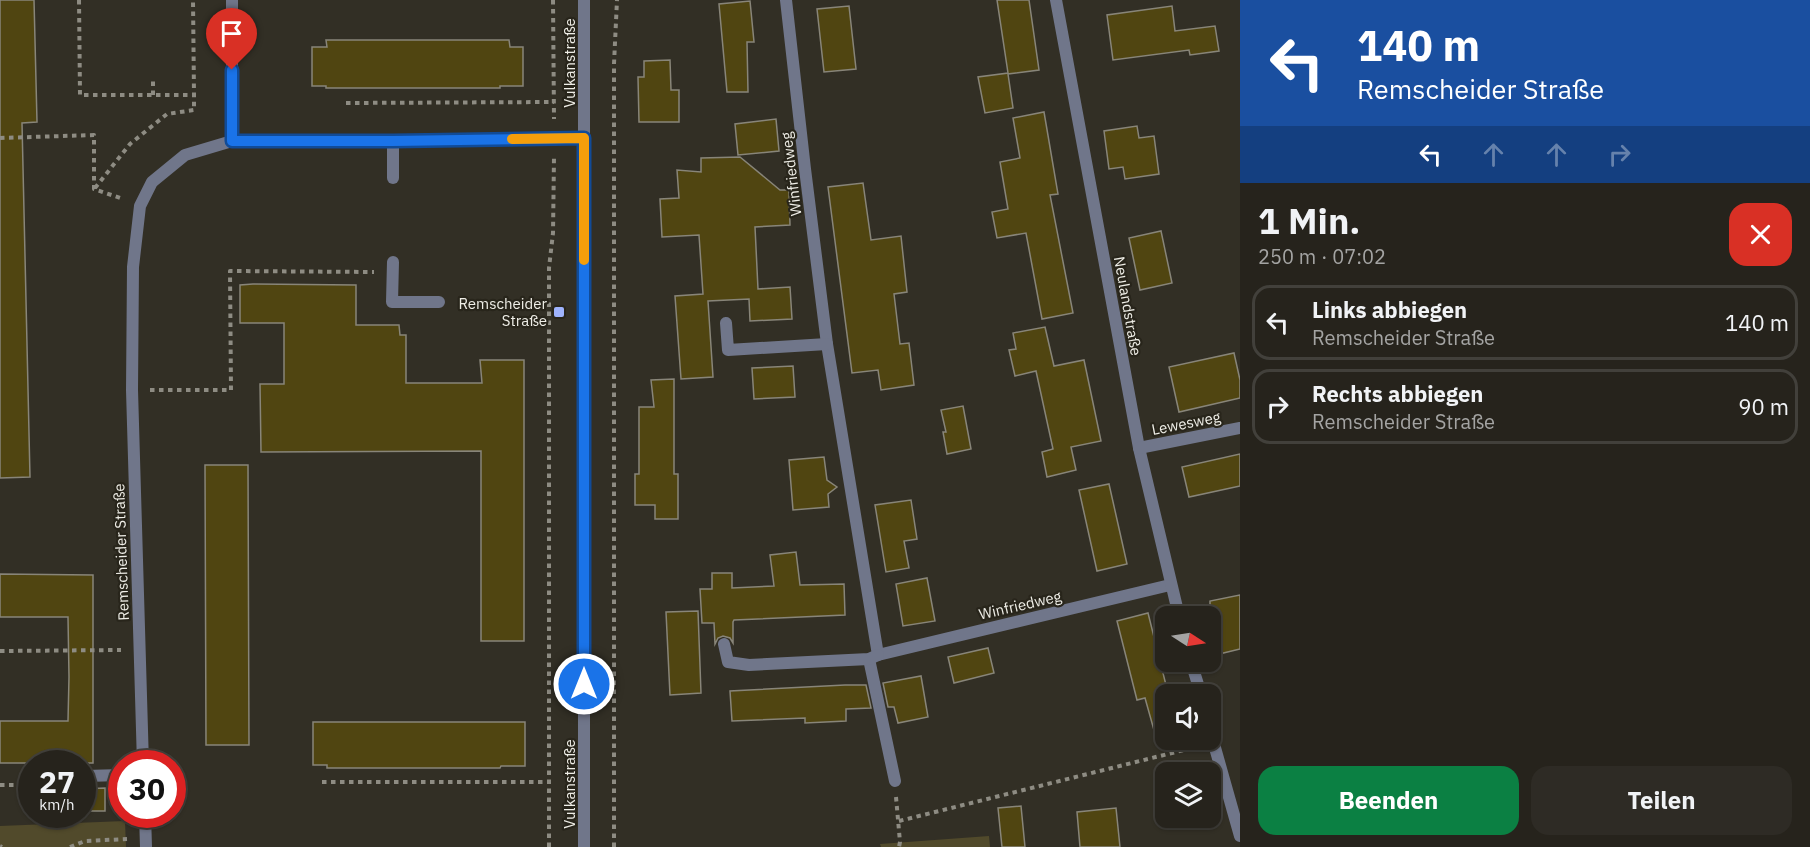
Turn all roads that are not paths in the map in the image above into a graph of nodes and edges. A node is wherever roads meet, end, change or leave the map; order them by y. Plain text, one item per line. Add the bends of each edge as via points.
1 (232, 0) edge
2 (584, 0) edge
3 (786, 0) edge
4 (1056, 0) edge
5 (584, 138) junction
6 (232, 141) junction
7 (393, 141) junction
8 (393, 178) dead end
9 (393, 267) road end
10 (439, 302) dead end
11 (726, 323) dead end
12 (827, 344) junction
13 (1240, 428) edge
14 (1139, 447) junction
15 (1170, 585) junction
16 (1176, 606) edge
17 (724, 644) dead end
18 (873, 657) junction
19 (143, 750) edge
20 (1216, 750) edge
21 (895, 781) road end
22 (1240, 836) edge
23 (584, 847) edge

1 - 6 street
2 - 5 street, Vulkanstraße
3 - 12 street, Winfriedweg
4 - 14 street, Neulandstraße
5 - 7 street, Remscheider Straße
5 - 23 street, Vulkanstraße
6 - 7 street, Remscheider Straße
6 - 19 street, Remscheider Straße via 185,155 152,182 140,206 133,267 132,390
7 - 8 street
9 - 10 street via 392,302
11 - 12 street via 728,350
12 - 18 street, Winfriedweg
13 - 14 street, Lewesweg
14 - 15 street, Neulandstraße
15 - 16 street, Neulandstraße
15 - 18 street, Winfriedweg
17 - 18 street, Winfriedweg via 728,662 749,665
18 - 21 street, Winfriedweg
20 - 22 street

